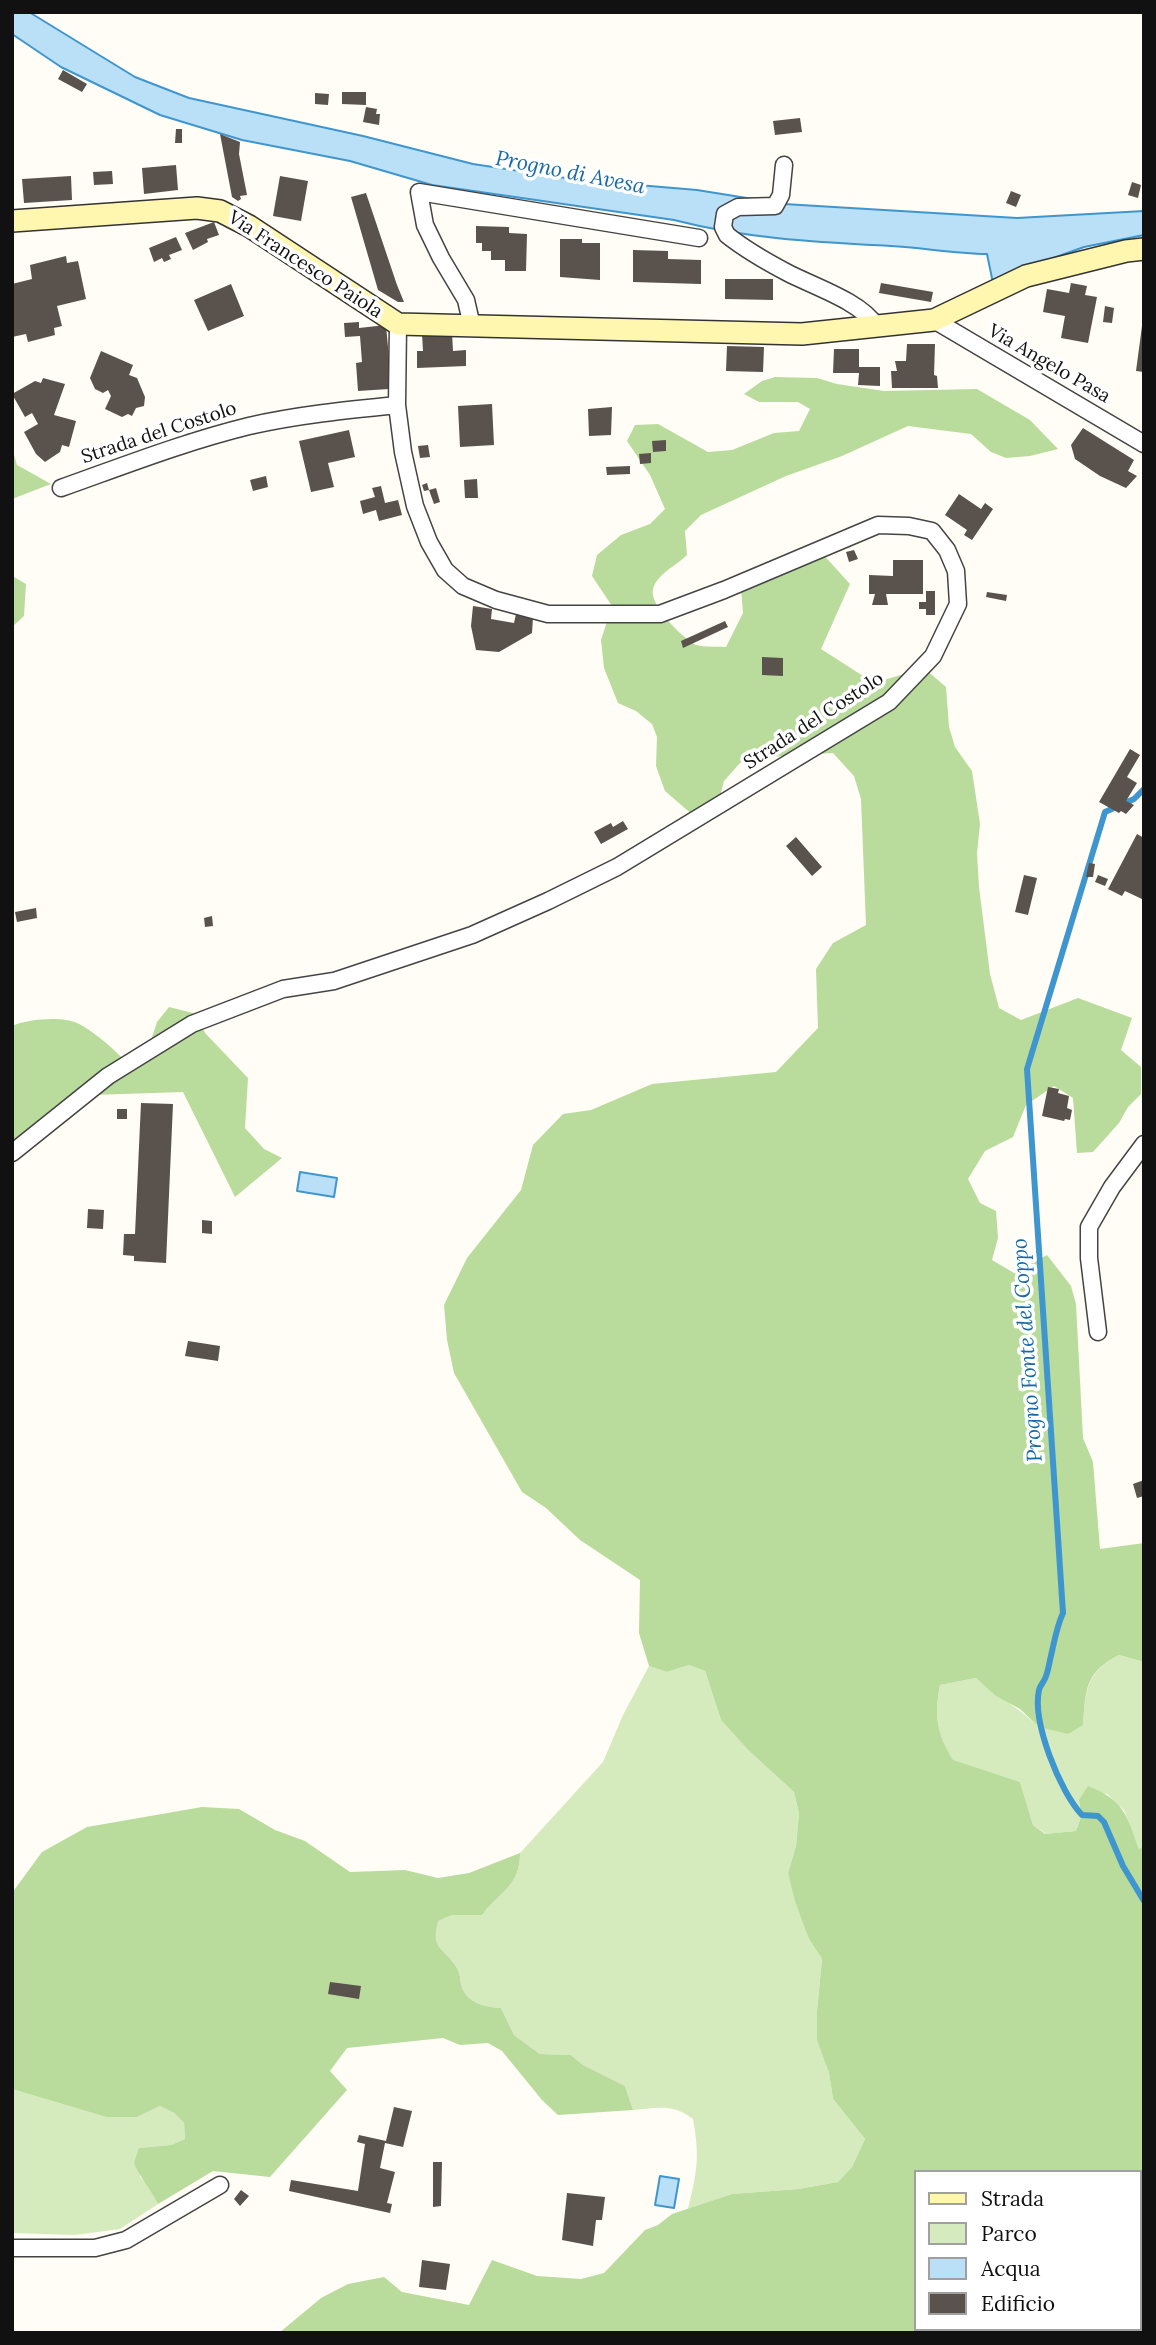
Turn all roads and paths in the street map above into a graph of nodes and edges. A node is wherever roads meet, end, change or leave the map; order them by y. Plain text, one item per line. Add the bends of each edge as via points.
1 (784, 165) dead end
2 (12, 221) edge
3 (699, 238) dead end
4 (1144, 249) edge
5 (934, 320) junction
6 (398, 324) junction
7 (472, 326) junction
8 (876, 326) junction
9 (397, 405) junction
10 (1144, 444) edge
11 (61, 488) dead end
12 (1144, 1144) edge
13 (12, 1153) edge
14 (1098, 1332) dead end
15 (220, 2185) dead end
16 (12, 2248) edge

1 - 8 street via 781,195 775,206 738,207 726,214 723,227 727,235 871,317
2 - 6 street, Via Francesco Paiola via 197,208 220,211
3 - 7 street via 419,192 425,225 466,300
4 - 5 street, Via Francesco Paiola via 1026,276
5 - 8 street, Via Francesco Paiola
5 - 10 street, Via Angelo Pasa
6 - 7 street, Via Francesco Paiola
6 - 9 street, Strada del Costolo
7 - 8 street, Via Francesco Paiola via 802,334
9 - 11 street, Strada del Costolo via 323,412 250,426
9 - 13 street, Strada del Costolo via 402,452 429,542 445,570 463,586 496,600 548,614 660,614 878,525 932,531 956,571 958,604 933,656 889,702 617,867 472,935 334,981 283,989 192,1024 108,1076
12 - 14 street via 1089,1227
15 - 16 street via 126,2240 95,2248

